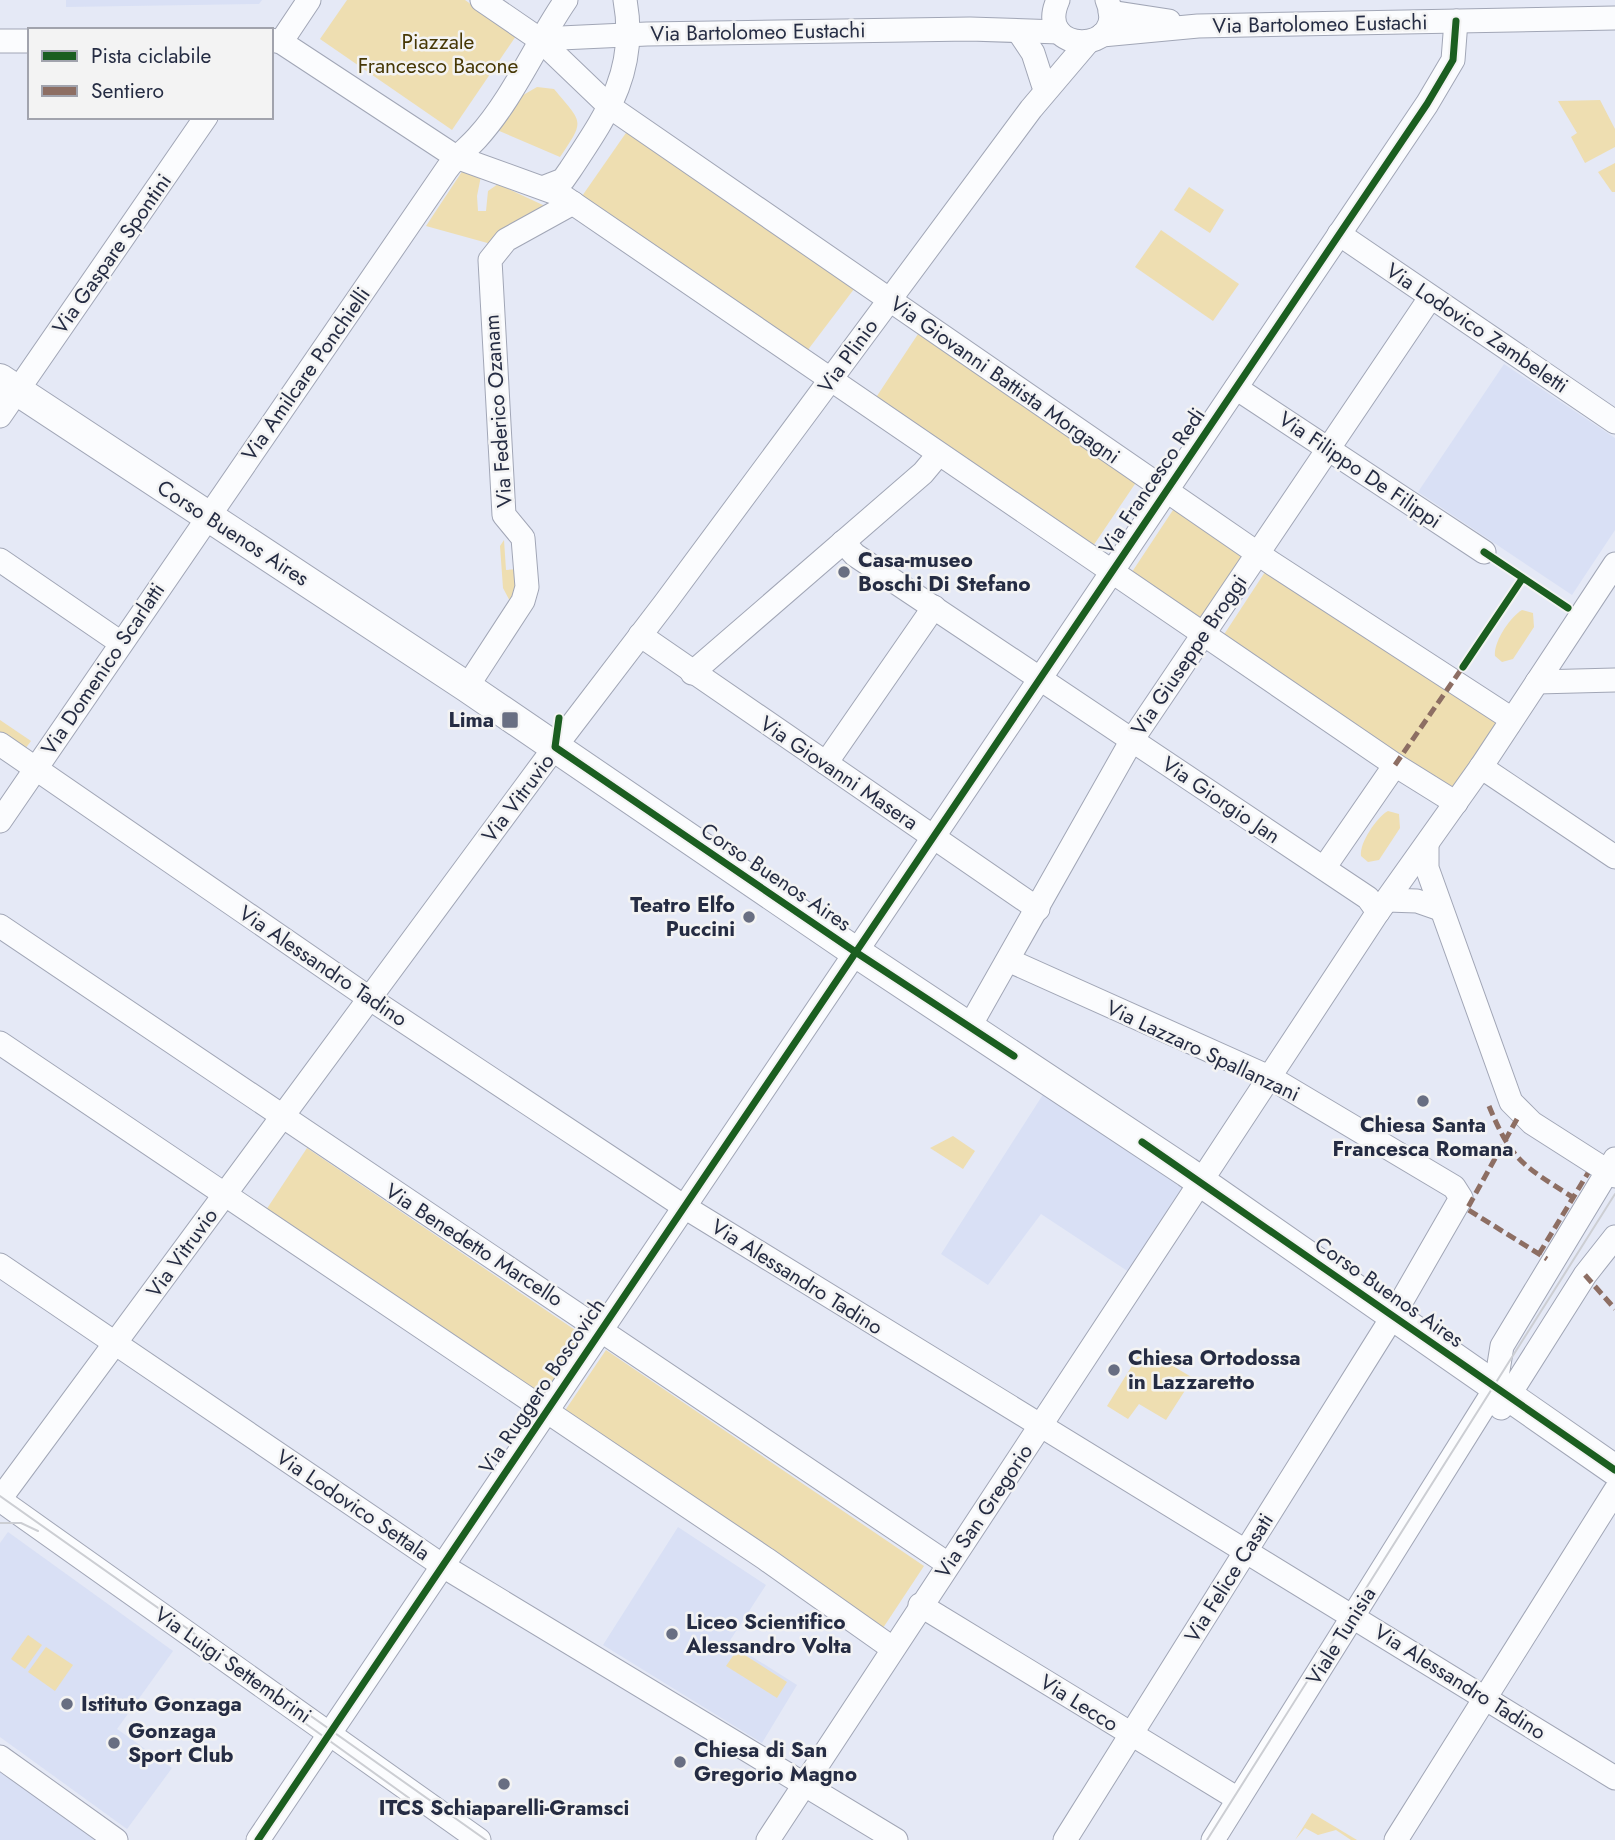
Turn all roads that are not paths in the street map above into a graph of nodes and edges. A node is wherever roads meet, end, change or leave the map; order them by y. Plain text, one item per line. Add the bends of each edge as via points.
1 (309, 0) edge
2 (482, 0) edge
3 (566, 0) edge
4 (625, 0) edge
5 (1056, 3) edge
6 (1109, 4) edge
7 (1153, 10) edge
8 (1613, 16) edge
9 (1456, 21) junction
10 (1198, 26) junction
11 (970, 29) junction
12 (1019, 32) junction
13 (629, 34) junction
14 (1062, 34) junction
15 (539, 39) junction
16 (1094, 39) junction
17 (0, 41) edge
18 (28, 41) edge
19 (276, 41) edge
20 (1043, 84) junction
21 (610, 107) junction
22 (1031, 110) junction
23 (205, 119) edge
24 (456, 157) junction
25 (560, 195) junction
26 (1339, 234) junction
27 (1430, 298) junction
28 (889, 300) junction
29 (830, 380) junction
30 (9, 385) edge
31 (1236, 388) junction
32 (0, 416) edge
33 (1615, 422) edge
34 (1328, 449) junction
35 (938, 455) junction
36 (1167, 491) junction
37 (207, 517) junction
38 (843, 542) junction
39 (1484, 552) dead end
40 (1258, 553) junction
41 (0, 559) edge
42 (1615, 564) edge
43 (1112, 573) junction
44 (660, 607) junction
45 (934, 607) junction
46 (640, 635) junction
47 (1203, 635) junction
48 (121, 643) junction
49 (1562, 644) junction
50 (692, 673) junction
51 (1041, 677) junction
52 (1615, 680) edge
53 (1585, 681) junction
54 (1537, 682) junction
55 (467, 687) junction
56 (1509, 724) junction
57 (1132, 740) junction
58 (0, 744) edge
59 (555, 745) junction
60 (1389, 761) junction
61 (826, 764) junction
62 (1480, 767) junction
63 (36, 768) junction
64 (1456, 803) junction
65 (0, 821) edge
66 (933, 836) junction
67 (1426, 846) junction
68 (1615, 857) edge
69 (1324, 867) junction
70 (1383, 906) junction
71 (1038, 909) junction
72 (1440, 909) junction
73 (0, 926) edge
74 (854, 951) junction
75 (1008, 960) junction
76 (369, 998) junction
77 (970, 1026) junction
78 (0, 1043) edge
79 (1271, 1079) junction
80 (283, 1116) junction
81 (1613, 1169) edge
82 (1202, 1182) junction
83 (225, 1195) junction
84 (1461, 1198) joint
85 (683, 1206) junction
86 (1615, 1237) edge
87 (0, 1265) edge
88 (1393, 1316) junction
89 (601, 1329) junction
90 (116, 1343) junction
91 (1501, 1394) junction
92 (545, 1413) junction
93 (1040, 1427) junction
94 (1615, 1470) edge
95 (1615, 1491) edge
96 (0, 1500) edge
97 (1245, 1551) junction
98 (948, 1564) junction
99 (443, 1566) junction
100 (920, 1605) junction
101 (1354, 1616) junction
102 (892, 1648) junction
103 (1483, 1699) junction
104 (1130, 1734) junction
105 (329, 1735) junction
106 (0, 1757) edge
107 (1615, 1778) edge
108 (805, 1782) junction
109 (1238, 1799) junction
110 (1217, 1834) edge
111 (116, 1840) edge
112 (258, 1840) edge
113 (479, 1840) edge
114 (768, 1840) edge
115 (895, 1840) edge
116 (1065, 1840) edge
117 (1396, 1840) edge

1 - 19 street
2 - 15 street
3 - 15 street
4 - 13 street
5 - 11 street, Via Bartolomeo Eustachi via 1027,19
5 - 14 street, Via Bartolomeo Eustachi via 1055,22
6 - 7 street, Via Bartolomeo Eustachi
6 - 16 street, Via Bartolomeo Eustachi via 1109,24
7 - 10 street, Via Bartolomeo Eustachi
8 - 9 street, Via Bartolomeo Eustachi
9 - 10 street, Via Bartolomeo Eustachi
9 - 26 street, Via Francesco Redi via 1453,60 1446,76
10 - 16 street, Via Bartolomeo Eustachi
11 - 12 street, Via Bartolomeo Eustachi
11 - 13 street, Via Bartolomeo Eustachi
12 - 14 street, Via Bartolomeo Eustachi
12 - 20 street via 1033,53
13 - 15 street
13 - 21 street via 620,85
14 - 16 street, Via Bartolomeo Eustachi via 1074,42
14 - 20 street, Via Plinio
15 - 21 street
15 - 24 street via 532,59 484,128
16 - 22 street, Via Plinio
17 - 18 street
19 - 24 street
20 - 22 street, Via Plinio
21 - 25 street via 563,180
21 - 28 street, Via Giovanni Battista Morgagni
22 - 28 street, Via Plinio
23 - 30 street, Via Gaspare Spontini
24 - 25 street
24 - 37 street, Via Amilcare Ponchielli
25 - 29 street
25 - 55 street, Via Federico Ozanam via 494,250 489,270 504,515 523,538 526,595
26 - 27 street, Via Lodovico Zambeletti
26 - 31 street, Via Francesco Redi
27 - 33 street, Via Lodovico Zambeletti
27 - 34 street, Via Giuseppe Broggi
28 - 29 street, Via Plinio
28 - 36 street, Via Giovanni Battista Morgagni
29 - 35 street
29 - 44 street, Via Plinio
30 - 32 street, Via Gaspare Spontini
30 - 37 main road, Corso Buenos Aires
31 - 34 street, Via Filippo De Filippi
31 - 36 street, Via Francesco Redi
34 - 39 street, Via Filippo De Filippi
34 - 40 street, Via Giuseppe Broggi
35 - 38 street
35 - 43 street
36 - 40 street, Via Giovanni Battista Morgagni
36 - 43 street, Via Francesco Redi
37 - 48 street, Via Domenico Scarlatti
37 - 55 main road, Corso Buenos Aires
38 - 45 street, Via Giorgio Jan via 855,555
38 - 50 street
40 - 47 street, Via Giuseppe Broggi
40 - 56 street, Via Giovanni Battista Morgagni via 1507,716
41 - 48 street
42 - 49 street, Via San Gregorio
43 - 47 street
43 - 51 street, Via Francesco Redi
44 - 46 street, Via Plinio
44 - 59 street, Via Plinio via 622,634 559,718
45 - 51 street, Via Giorgio Jan
45 - 61 street
46 - 50 street, Via Giovanni Masera
46 - 59 street, Via Plinio
47 - 57 street, Via Giuseppe Broggi
47 - 60 street
48 - 63 street, Via Domenico Scarlatti
49 - 53 street
49 - 54 street, Via San Gregorio
50 - 61 street, Via Giovanni Masera
51 - 57 street, Via Giorgio Jan
51 - 66 street, Via Francesco Redi
52 - 53 street
53 - 54 street
54 - 56 street, Via San Gregorio
55 - 59 main road, Corso Buenos Aires
56 - 62 street, Via San Gregorio
57 - 69 street, Via Giorgio Jan
57 - 71 street, Via Giuseppe Broggi
58 - 63 street, Via Alessandro Tadino
59 - 74 main road, Corso Buenos Aires
59 - 76 street, Via Vitruvio via 550,779 490,861 452,886
60 - 64 street
60 - 69 street
61 - 66 street, Via Giovanni Masera
62 - 64 street, Via San Gregorio
62 - 68 street
63 - 65 street, Via Domenico Scarlatti
63 - 76 street, Via Alessandro Tadino
64 - 67 street, Via San Gregorio
66 - 71 street, Via Giovanni Masera
66 - 74 street, Via Francesco Redi
67 - 70 street, Via San Gregorio
67 - 72 street via 1427,868
69 - 70 street, Via Giorgio Jan
70 - 72 street via 1417,901
70 - 79 street, Via San Gregorio
71 - 75 street, Via Giuseppe Broggi
72 - 81 street via 1506,1091 1521,1114
73 - 80 street, Via Benedetto Marcello
74 - 77 main road, Corso Buenos Aires
74 - 85 street, Via Ruggero Boscovich
75 - 77 street, Via Giuseppe Broggi
75 - 79 street, Via Lazzaro Spallanzani
76 - 80 street, Via Vitruvio
76 - 85 street, Via Alessandro Tadino
77 - 82 main road, Corso Buenos Aires
78 - 83 street
79 - 82 street, Via San Gregorio
79 - 84 street, Via Lazzaro Spallanzani via 1454,1187
80 - 83 street, Via Vitruvio
80 - 89 street, Via Benedetto Marcello
81 - 91 street via 1502,1346
82 - 88 main road, Corso Buenos Aires
82 - 93 street, Via San Gregorio
83 - 90 street, Via Vitruvio
83 - 92 street
84 - 88 street, Via Felice Casati
85 - 89 street, Via Ruggero Boscovich
85 - 93 street, Via Alessandro Tadino
86 - 91 street, Viale Tunisia
87 - 90 street, Via Lodovico Settala
88 - 91 main road, Corso Buenos Aires
88 - 97 street, Via Felice Casati
89 - 92 street, Via Ruggero Boscovich
89 - 98 street, Via Benedetto Marcello
90 - 96 street, Via Vitruvio
90 - 99 street, Via Lodovico Settala
91 - 94 main road, Corso Buenos Aires
91 - 101 street, Viale Tunisia via 1420,1509
92 - 99 street, Via Ruggero Boscovich
92 - 102 street
93 - 97 street, Via Alessandro Tadino
93 - 98 street, Via San Gregorio
95 - 103 street
96 - 105 street, Via Luigi Settembrini
97 - 101 street, Via Alessandro Tadino
97 - 104 street, Via Felice Casati
98 - 100 street, Via San Gregorio
99 - 105 street, Via Ruggero Boscovich
99 - 108 street, Via Lodovico Settala
100 - 102 street, Via San Gregorio
100 - 104 street, Via Lecco
101 - 103 street, Via Alessandro Tadino
101 - 109 street, Viale Tunisia
102 - 108 street, Via San Gregorio
103 - 107 street, Via Alessandro Tadino
103 - 117 street
104 - 109 street, Via Lecco
104 - 116 street, Via Felice Casati
105 - 112 street, Via Ruggero Boscovich
105 - 113 street, Via Luigi Settembrini
106 - 111 street
108 - 114 street, Via San Gregorio
108 - 115 street, Via Lodovico Settala
109 - 110 street, Viale Tunisia

